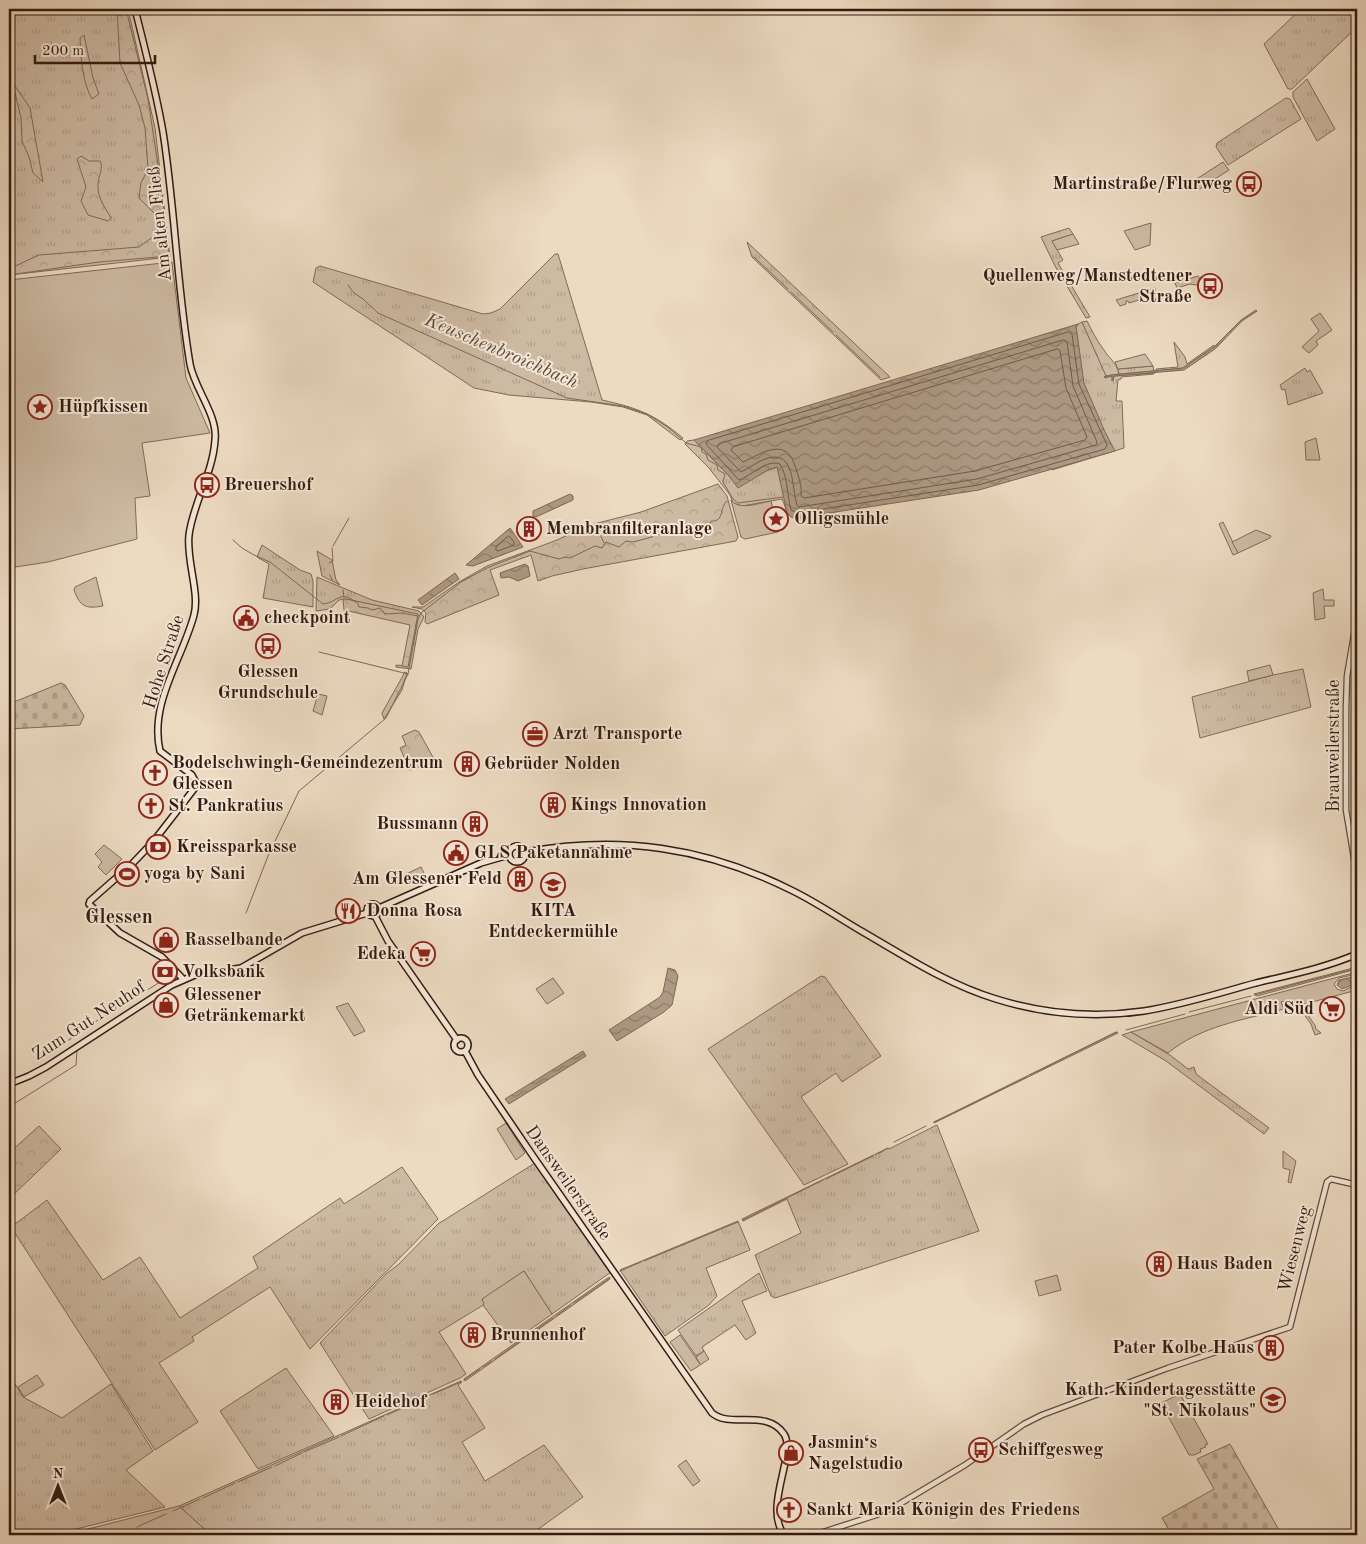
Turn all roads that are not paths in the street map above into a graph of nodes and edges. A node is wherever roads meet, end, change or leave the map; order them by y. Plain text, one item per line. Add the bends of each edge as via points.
1 (135, 9) edge
2 (215, 434) joint
3 (1357, 617) edge
4 (526, 852) junction
5 (509, 856) junction
6 (1357, 876) edge
7 (379, 908) junction
8 (367, 913) junction
9 (376, 916) junction
10 (1357, 954) edge
11 (184, 980) junction
12 (456, 1040) junction
13 (465, 1051) junction
14 (9, 1084) edge
15 (1357, 1186) edge
16 (784, 1535) edge
17 (815, 1535) edge

1 - 2 main road, Am alten Fließ via 163,130 190,367
2 - 11 main road, Hohe Straße via 212,456 190,532 194,614 166,687 159,716 160,751 192,775 194,789 153,842 89,904 120,933 162,957
3 - 6 street, Brauweilerstraße via 1347,676 1346,810
4 - 5 main road via 525,858 519,862
4 - 5 main road via 522,846 515,845
4 - 10 main road via 590,844 647,846 731,864 791,890 967,989 1014,1004 1063,1013 1116,1014 1154,1009 1312,969
5 - 7 main road via 481,863
7 - 8 main road via 370,904
7 - 9 main road
8 - 9 main road
8 - 11 main road via 302,933 241,968 195,975
9 - 12 main road, Dansweilerstraße via 388,940
11 - 14 main road, Zum Gut Neuhof via 156,994 46,1067
12 - 13 main road, Dansweilerstraße via 456,1050
12 - 13 main road, Dansweilerstraße via 467,1040
13 - 16 main road, Dansweilerstraße via 518,1134 715,1415 762,1420 776,1426 785,1436 787,1448 777,1505 779,1528
15 - 17 street, Wiesenweg via 1331,1179 1327,1182 1290,1327 1042,1415 896,1506

